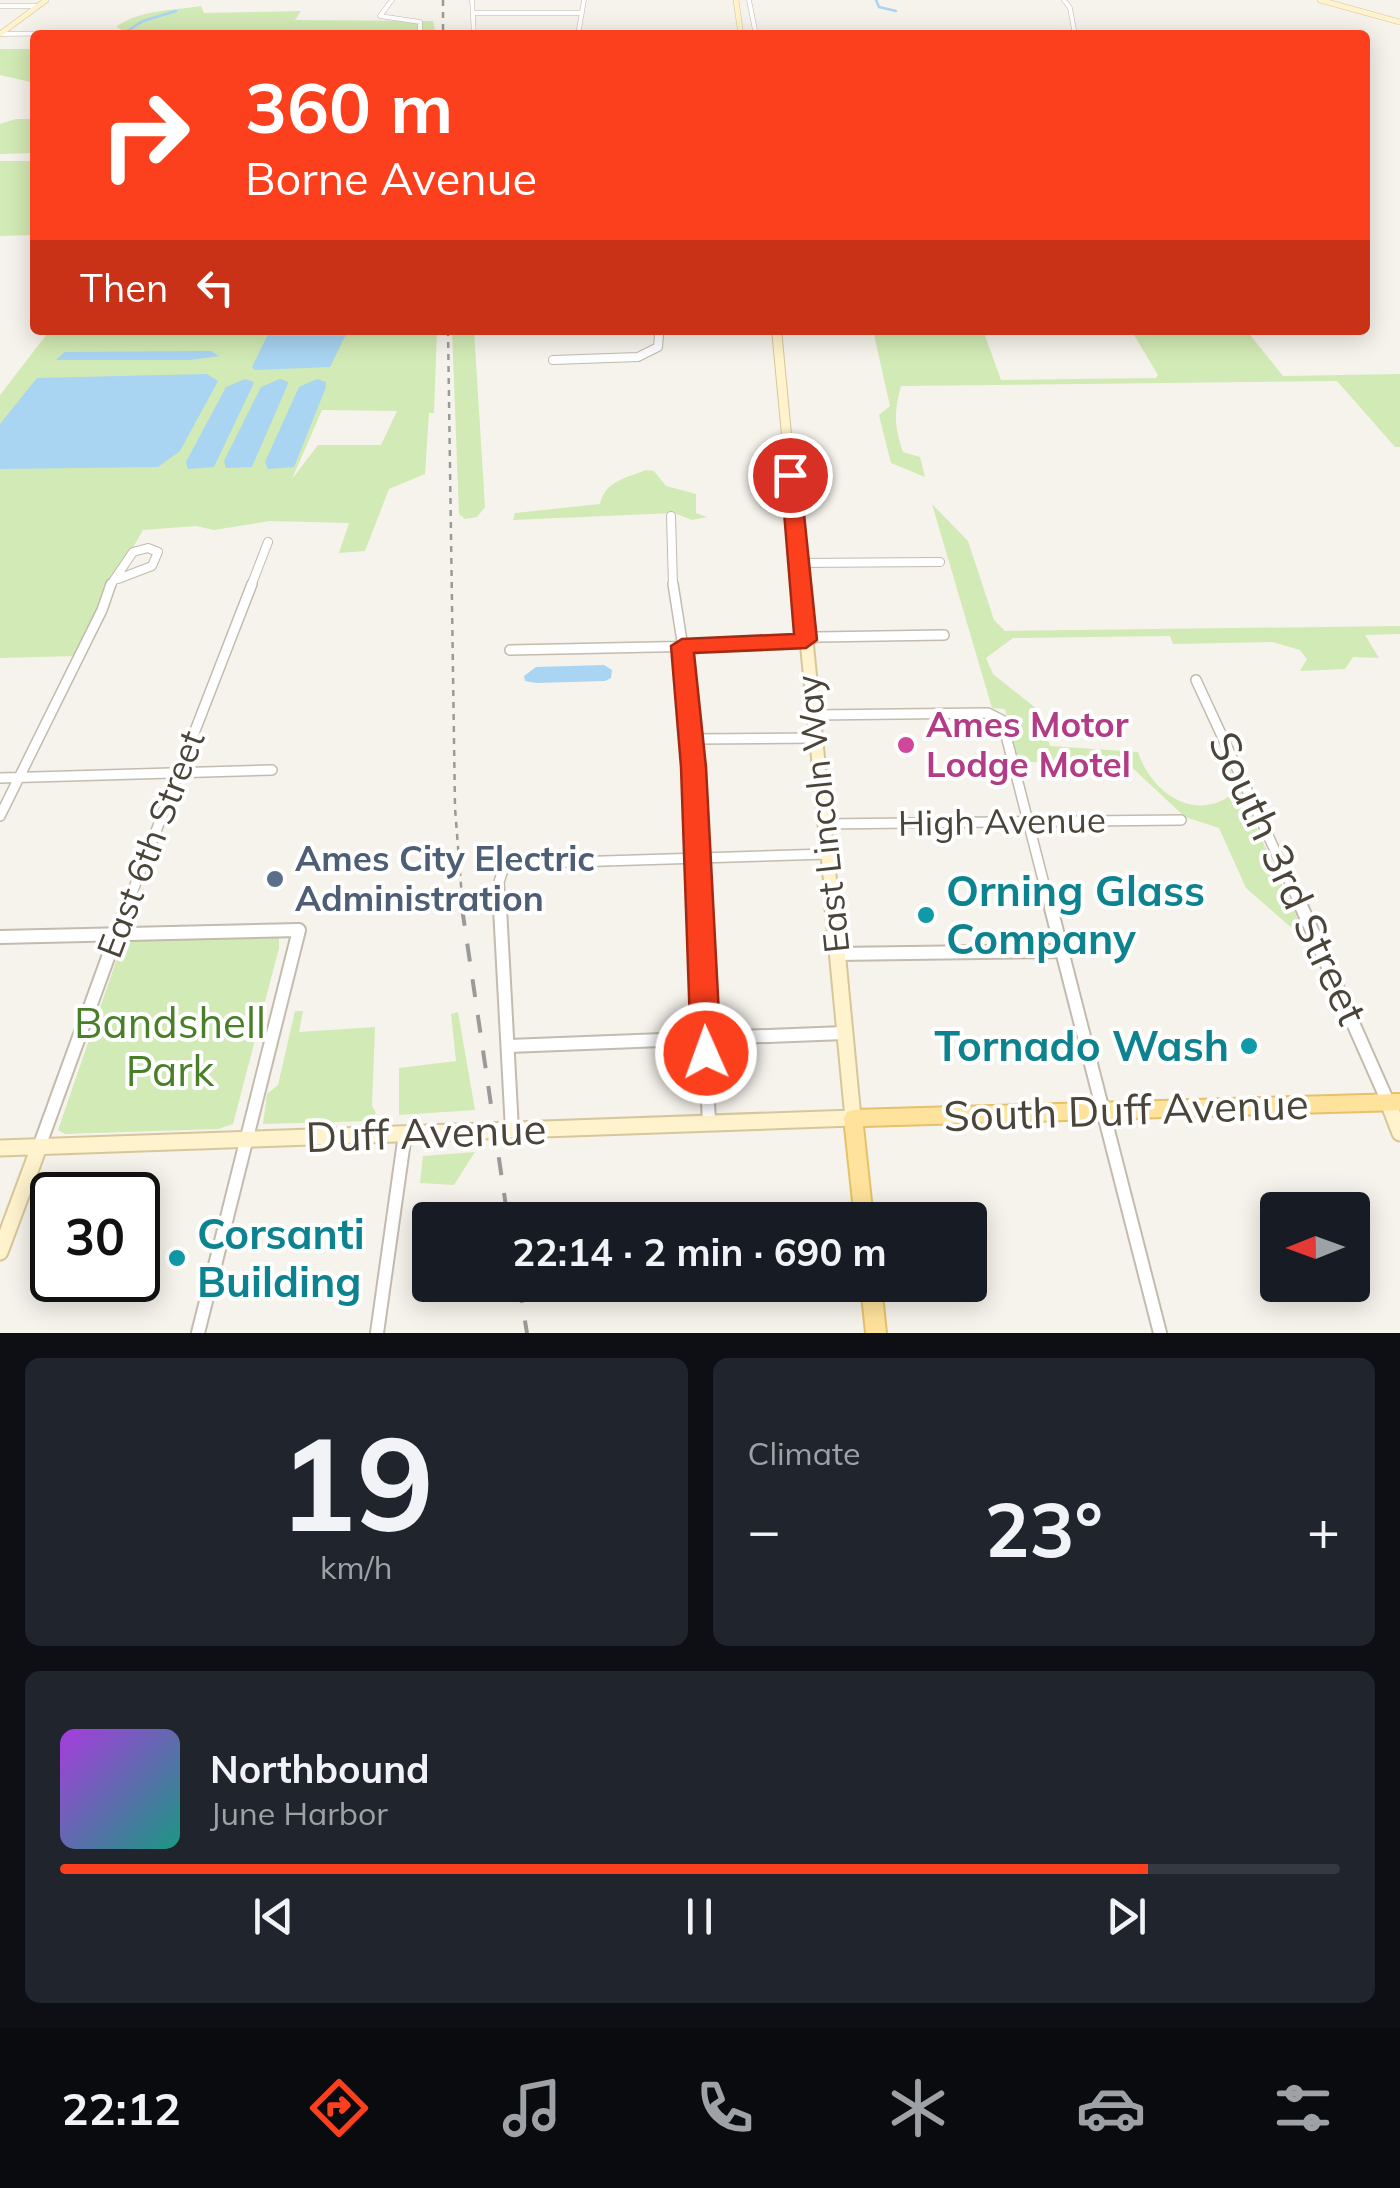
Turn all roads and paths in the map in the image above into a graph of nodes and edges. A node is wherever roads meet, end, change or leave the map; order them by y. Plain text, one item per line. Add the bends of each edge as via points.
1 (392, 0) edge
2 (472, 0) edge
3 (584, 0) edge
4 (736, 0) edge
5 (749, 0) edge
6 (1064, 0) edge
7 (1320, 0) edge
8 (36, 5) edge
9 (0, 7) edge
10 (473, 13) junction
11 (582, 13) junction
12 (1400, 22) edge
13 (420, 30) edge
14 (474, 30) edge
15 (579, 30) edge
16 (740, 30) edge
17 (755, 30) edge
18 (1074, 30) edge
19 (0, 33) edge
20 (30, 33) edge
21 (659, 335) edge
22 (776, 335) edge
23 (553, 360) dead end
24 (672, 516) dead end
25 (268, 542) dead end
26 (940, 562) dead end
27 (799, 564) junction
28 (118, 579) junction
29 (944, 634) dead end
30 (806, 640) junction
31 (682, 646) junction
32 (510, 650) dead end
33 (1196, 680) dead end
34 (988, 713) joint
35 (814, 715) junction
36 (816, 738) junction
37 (692, 740) junction
38 (272, 770) dead end
39 (178, 772) junction
40 (19, 777) junction
41 (0, 778) edge
42 (0, 816) edge
43 (1181, 820) dead end
44 (1028, 822) junction
45 (824, 824) junction
46 (827, 854) junction
47 (699, 857) junction
48 (116, 936) junction
49 (0, 937) edge
50 (1060, 952) junction
51 (836, 954) junction
52 (844, 1033) junction
53 (706, 1038) junction
54 (508, 1046) junction
55 (1394, 1102) edge
56 (1100, 1111) junction
57 (852, 1118) junction
58 (709, 1124) junction
59 (512, 1130) junction
60 (1400, 1133) edge
61 (405, 1134) junction
62 (245, 1140) junction
63 (39, 1147) junction
64 (0, 1148) edge
65 (862, 1202) edge
66 (0, 1252) edge
67 (873, 1302) edge
68 (198, 1333) edge
69 (377, 1333) edge
70 (876, 1333) edge
71 (1160, 1333) edge

1 - 13 street via 380,16 420,22
2 - 10 street
3 - 11 street
4 - 16 main road
5 - 17 street
6 - 18 street
7 - 12 main road
8 - 9 street
8 - 19 main road
10 - 11 street
10 - 14 street
11 - 15 street
19 - 20 street
21 - 23 street via 658,346 645,355
22 - 27 main road, East Lincoln Way
24 - 31 street via 673,601
25 - 39 street, East 6th Street
26 - 27 street
27 - 30 main road, East Lincoln Way
28 - 28 street via 134,552 158,552 152,566
28 - 40 street via 105,591 102,610
29 - 30 street
30 - 31 street
30 - 35 main road, East Lincoln Way
31 - 32 street
31 - 37 street
33 - 55 street, South 3rd Street
34 - 35 street
34 - 44 street via 1004,726
35 - 36 main road, East Lincoln Way
36 - 37 street
36 - 45 main road, East Lincoln Way
37 - 47 street
38 - 39 street
39 - 40 street
39 - 48 street, East 6th Street
40 - 41 street
40 - 42 street
43 - 44 street, High Avenue
44 - 45 street, High Avenue
44 - 50 street
45 - 46 main road, East Lincoln Way
46 - 47 street
46 - 51 main road, East Lincoln Way
47 - 53 street
47 - 54 street via 510,862 502,868
48 - 49 street
48 - 62 street via 299,930
48 - 63 street, East 6th Street
50 - 51 street
50 - 56 street
51 - 52 main road, East Lincoln Way
52 - 53 street
52 - 57 main road, East Lincoln Way
53 - 54 street
53 - 58 street
54 - 59 street
55 - 56 main road, South Duff Avenue
55 - 60 main road, South 3rd Street
56 - 57 main road, South Duff Avenue
56 - 71 street
57 - 58 main road, Duff Avenue
57 - 65 main road
58 - 59 main road, Duff Avenue
59 - 61 main road, Duff Avenue
61 - 62 main road, Duff Avenue
61 - 69 street
62 - 63 main road, Duff Avenue
62 - 68 street
63 - 64 main road, Duff Avenue
63 - 66 main road
67 - 70 main road

